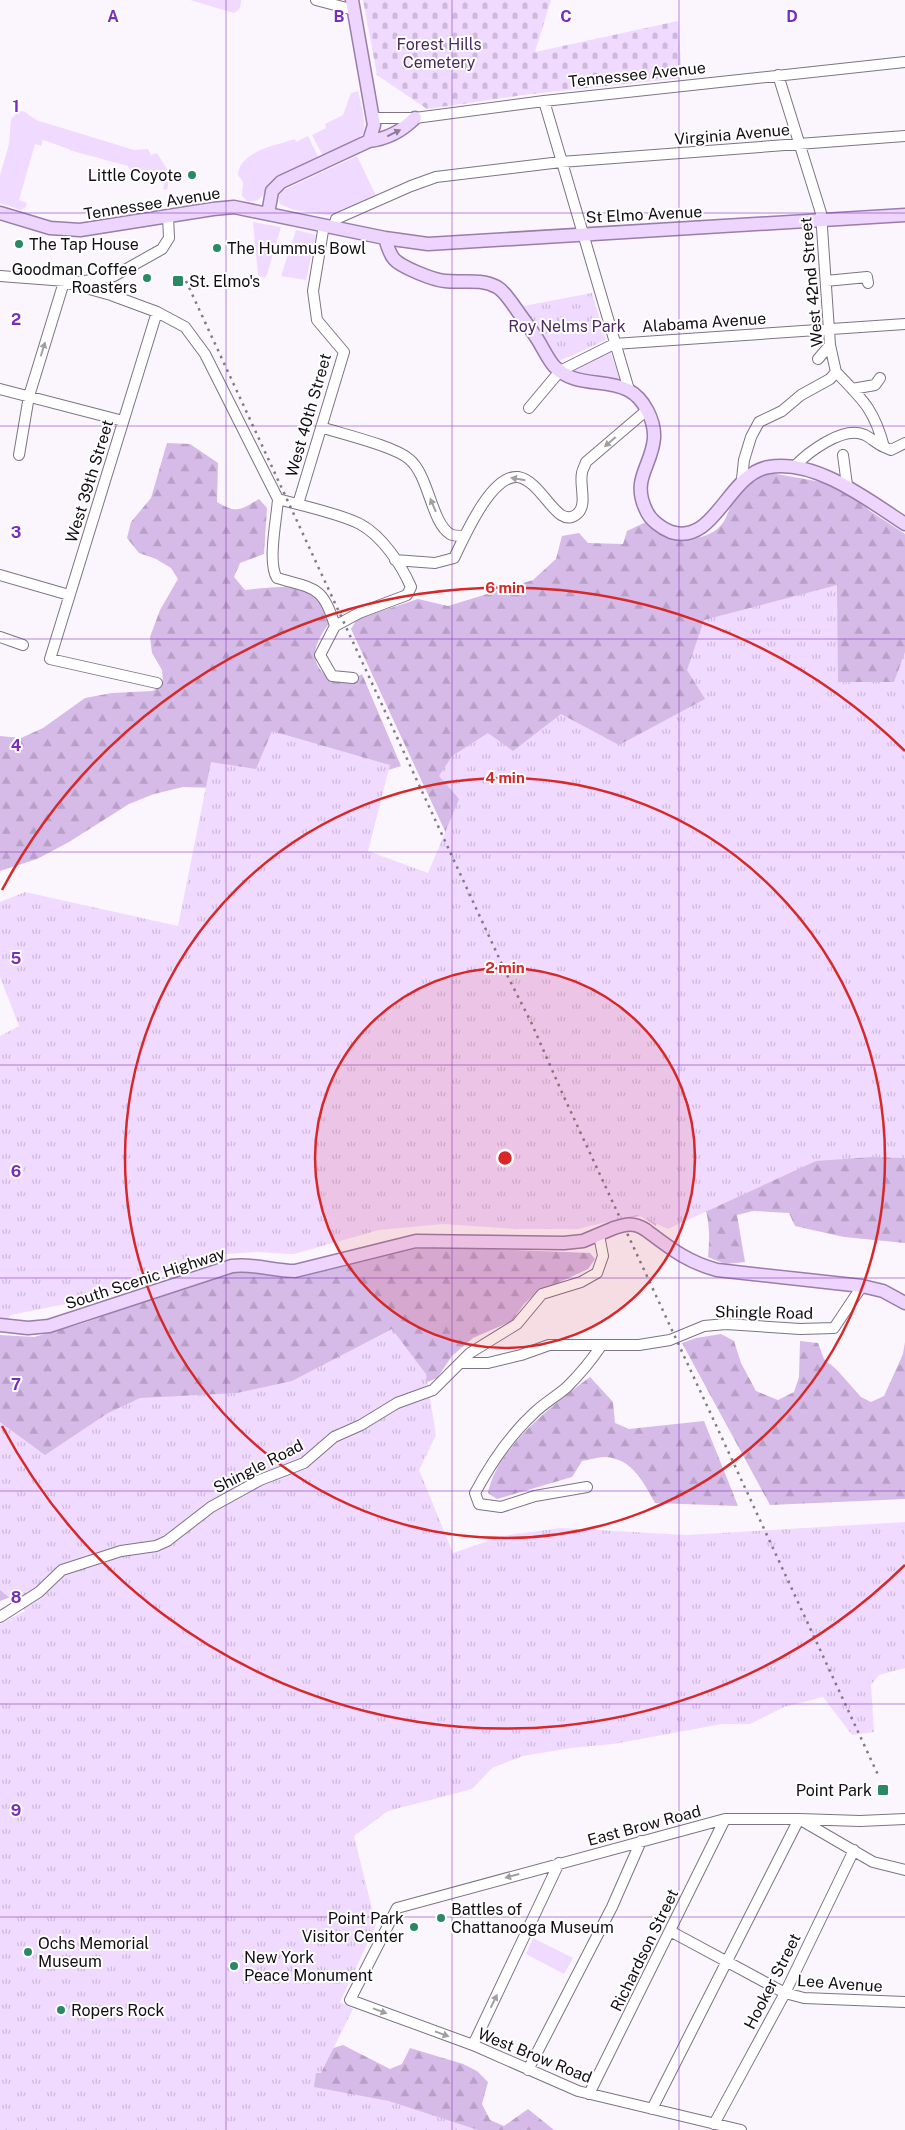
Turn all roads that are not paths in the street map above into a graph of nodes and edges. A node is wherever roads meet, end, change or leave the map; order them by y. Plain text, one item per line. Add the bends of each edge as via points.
1 (316, 0) edge
2 (353, 5) edge
3 (905, 62) edge
4 (778, 75) junction
5 (544, 101) junction
6 (372, 118) junction
7 (415, 118) junction
8 (905, 136) edge
9 (370, 141) junction
10 (799, 143) junction
11 (561, 162) junction
12 (0, 213) edge
13 (268, 214) junction
14 (905, 215) edge
15 (168, 216) junction
16 (822, 220) junction
17 (329, 226) junction
18 (583, 234) junction
19 (385, 238) junction
20 (0, 276) edge
21 (826, 281) junction
22 (64, 282) junction
23 (868, 283) dead end
24 (157, 312) junction
25 (905, 324) edge
26 (828, 328) junction
27 (614, 344) junction
28 (830, 345) junction
29 (818, 359) dead end
30 (560, 370) junction
31 (836, 372) junction
32 (880, 378) dead end
33 (0, 389) edge
34 (852, 389) junction
35 (629, 390) junction
36 (29, 396) junction
37 (528, 408) dead end
38 (647, 410) junction
39 (123, 422) junction
40 (322, 427) junction
41 (905, 444) edge
42 (884, 448) junction
43 (19, 455) dead end
44 (843, 456) dead end
45 (794, 468) junction
46 (742, 479) junction
47 (847, 485) junction
48 (278, 498) junction
49 (298, 504) junction
50 (905, 524) edge
51 (465, 536) junction
52 (394, 560) junction
53 (0, 575) edge
54 (69, 595) junction
55 (335, 626) junction
56 (0, 637) edge
57 (23, 645) dead end
58 (353, 678) dead end
59 (157, 683) dead end
60 (599, 1235) junction
61 (862, 1286) junction
62 (905, 1303) edge
63 (0, 1325) edge
64 (601, 1346) junction
65 (460, 1363) junction
66 (587, 1487) dead end
67 (1, 1615) edge
68 (725, 1819) junction
69 (799, 1819) junction
70 (905, 1820) edge
71 (641, 1841) junction
72 (854, 1850) junction
73 (560, 1863) junction
74 (905, 1870) edge
75 (670, 1932) junction
76 (725, 1963) junction
77 (784, 1993) junction
78 (350, 2000) joint
79 (905, 2002) edge
80 (473, 2045) junction
81 (528, 2070) junction
82 (589, 2094) junction
83 (652, 2109) junction
84 (714, 2124) junction
85 (741, 2130) edge

1 - 2 street
2 - 6 main road
3 - 4 street, Tennessee Avenue
4 - 5 street, Tennessee Avenue
4 - 10 street, West 42nd Street
5 - 7 street, Tennessee Avenue
5 - 11 street
6 - 7 street, Tennessee Avenue
6 - 9 main road via 374,132
9 -> 7 main road via 394,134
8 - 10 street, Virginia Avenue
9 - 13 main road via 281,182 272,191
10 - 11 street, Virginia Avenue
10 - 16 street, West 42nd Street
11 - 17 street, Virginia Avenue via 436,177 336,219
11 - 18 street
12 - 15 main road, Tennessee Avenue via 50,228 80,230
13 - 15 main road, Tennessee Avenue via 234,207
13 - 17 main road
14 - 16 main road, St Elmo Avenue
15 - 22 street via 169,238 162,249 114,276
16 - 18 main road, St Elmo Avenue
16 - 21 street, West 42nd Street
17 - 19 main road, St Elmo Avenue
17 - 40 street, West 40th Street via 313,291 317,320 344,352
18 - 19 main road, St Elmo Avenue via 428,244
18 - 27 street
19 - 30 main road via 393,258 407,267 444,281 484,282 498,288 508,296
20 - 22 street
21 - 23 street via 867,277
21 - 26 street, West 42nd Street
22 - 24 street
36 -> 22 street
24 - 39 street, West 39th Street
24 - 48 street via 185,327 196,339
25 - 26 street, Alabama Avenue
26 - 27 street, Alabama Avenue
26 - 28 street, West 42nd Street
27 - 30 street, Alabama Avenue
27 - 35 street
28 - 29 street
28 - 31 street, West 42nd Street
30 - 35 main road via 582,382
30 - 37 street, Alabama Avenue
31 - 34 street
31 - 46 street via 830,379 801,394 782,411 759,422 744,460
32 - 34 street via 876,386
33 - 36 street
34 - 42 street via 868,406 878,425
35 - 38 main road
36 - 39 street
36 - 43 street
38 - 46 main road via 654,436 640,479 640,495 648,515 655,522 671,532 682,533 702,526 708,523
38 -> 51 street via 586,462 582,473 581,510 576,515 566,518 557,514 532,483 519,477 510,478 494,489
39 - 54 street, West 39th Street
40 - 49 street, West 40th Street
51 -> 40 street via 450,534 442,525 421,476 409,458
41 - 42 street via 891,450
42 - 45 street via 865,435 843,434 803,458
44 - 47 street
45 - 46 main road via 768,466
45 - 47 main road
47 - 50 main road
48 - 49 street
48 - 55 street via 274,573 277,578 310,586 320,593 329,605
49 - 52 street via 360,525 379,539
51 - 52 street via 454,558 435,563
52 - 55 street via 405,572 411,587 407,595
53 - 54 street
54 - 59 street, West 39th Street via 50,659
55 - 58 street via 320,655 332,676
56 - 57 street
60 - 61 main road, South Scenic Highway, bridge via 627,1224 638,1225 698,1265 717,1270
60 - 63 main road, South Scenic Highway via 564,1243 416,1241 295,1271 232,1266 49,1326
60 - 65 street via 603,1256 597,1273 581,1282 542,1294 517,1324 470,1353
61 - 62 main road, South Scenic Highway via 883,1291
61 - 64 street, Shingle Road via 834,1328 726,1324 704,1326 670,1340
64 - 65 street, Shingle Road via 550,1345 488,1363
64 - 66 street via 584,1369 534,1413 504,1445 475,1492 479,1504 501,1507 534,1496
65 - 67 street, Shingle Road via 434,1390 397,1403 361,1426 334,1437 304,1463 260,1480 210,1507 167,1541 156,1546 121,1551 62,1570 38,1592
68 - 69 street, East Brow Road
68 - 71 street, East Brow Road
68 - 75 street, Richardson Street
69 - 70 street, East Brow Road
69 - 72 street
69 - 76 street
71 - 73 street, East Brow Road
71 - 81 street via 612,1907
72 - 74 street via 873,1862
72 - 77 street, Hooker Street
73 -> 78 street, East Brow Road via 397,1908
80 -> 73 street
75 - 76 street, Lee Avenue
75 - 82 street, Richardson Street
76 - 77 street, Lee Avenue
76 - 83 street
77 - 79 street, Lee Avenue via 804,1998
77 - 84 street, Hooker Street
78 -> 80 street, West Brow Road
80 - 81 street, West Brow Road
81 - 82 street, West Brow Road
82 - 83 street, West Brow Road
83 - 84 street, West Brow Road
84 - 85 street, West Brow Road

